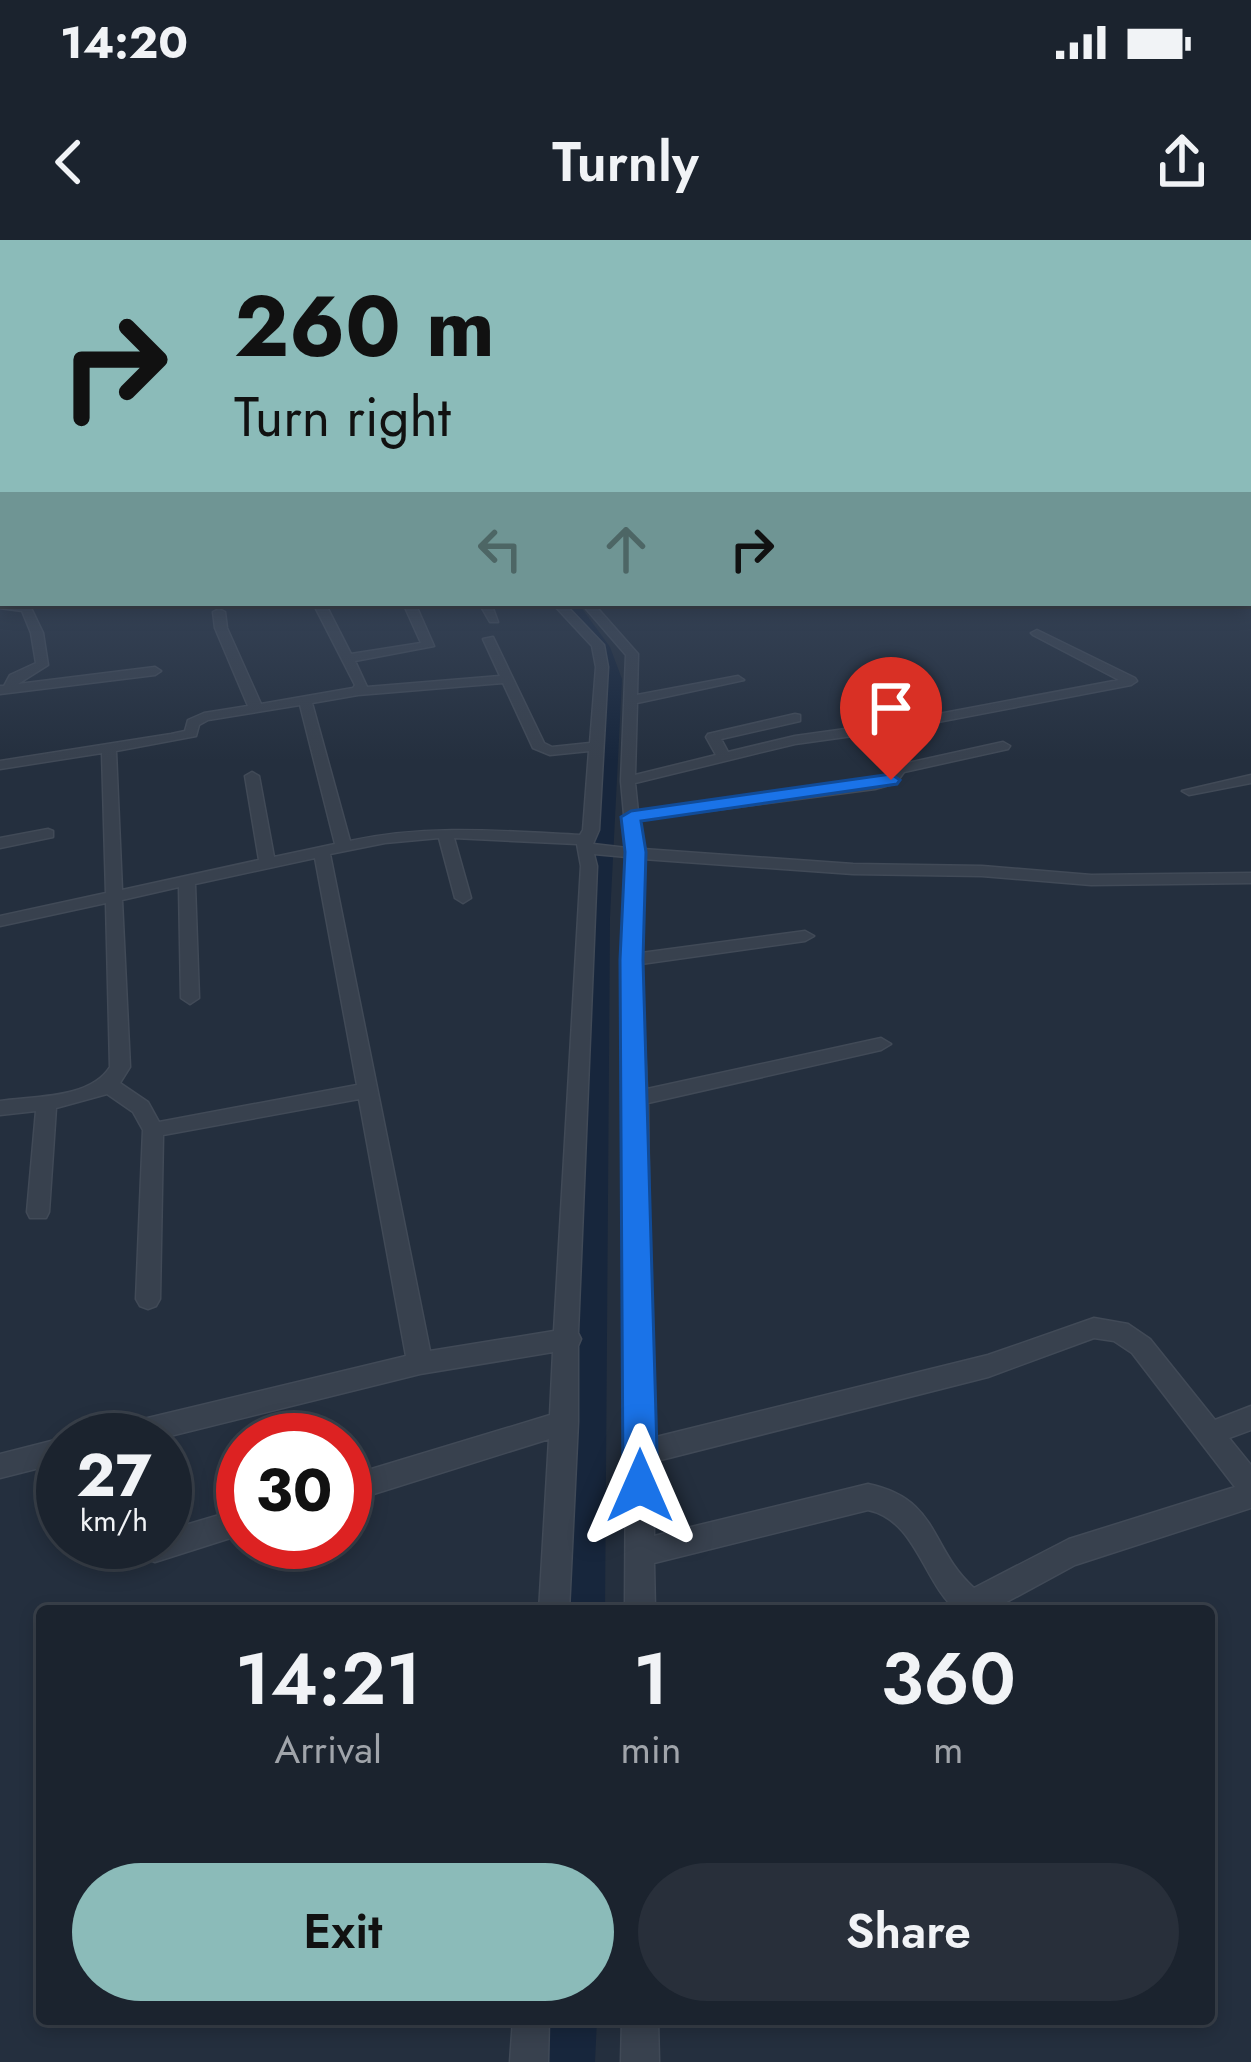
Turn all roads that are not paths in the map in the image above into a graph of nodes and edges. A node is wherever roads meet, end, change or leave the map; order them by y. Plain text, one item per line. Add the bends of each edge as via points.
1 (9, 606) edge
2 (321, 606) edge
3 (410, 606) edge
4 (487, 606) edge
5 (561, 606) edge
6 (590, 606) edge
7 (219, 612) dead end
8 (494, 620) dead end
9 (1036, 633) dead end
10 (489, 639) dead end
11 (348, 658) junction
12 (155, 671) dead end
13 (508, 679) junction
14 (738, 680) dead end
15 (5, 690) edge
16 (358, 692) junction
17 (304, 700) junction
18 (630, 700) junction
19 (256, 708) junction
20 (795, 718) dead end
21 (596, 746) junction
22 (1003, 746) dead end
23 (110, 747) junction
24 (723, 755) junction
25 (0, 765) edge
26 (252, 776) dead end
27 (1251, 779) edge
28 (628, 781) junction
29 (1189, 791) dead end
30 (631, 817) junction
31 (445, 833) junction
32 (48, 834) dead end
33 (0, 843) edge
34 (589, 846) junction
35 (333, 849) junction
36 (630, 852) junction
37 (267, 863) junction
38 (1251, 878) edge
39 (187, 882) junction
40 (116, 898) junction
41 (463, 898) dead end
42 (0, 921) edge
43 (805, 936) dead end
44 (632, 960) junction
45 (190, 998) dead end
46 (881, 1044) dead end
47 (110, 1086) junction
48 (369, 1090) junction
49 (637, 1098) junction
50 (47, 1100) junction
51 (0, 1108) edge
52 (153, 1130) junction
53 (38, 1212) dead end
54 (148, 1299) dead end
55 (569, 1339) junction
56 (420, 1363) junction
57 (1251, 1418) edge
58 (192, 1419) edge
59 (565, 1422) junction
60 (1210, 1432) junction
61 (640, 1453) junction
62 (36, 1457) edge
63 (0, 1466) edge
64 (372, 1482) edge
65 (1251, 1486) edge
66 (1251, 1496) edge
67 (640, 1553) junction
68 (554, 1605) edge
69 (640, 1605) edge
70 (531, 2025) edge
71 (640, 2025) edge
72 (529, 2062) edge
73 (640, 2062) edge

1 - 15 street via 26,608 42,665
2 - 11 street
3 - 11 street via 428,646
4 - 8 street
5 - 21 street via 598,645
6 - 18 street via 632,654
7 - 19 street
9 - 24 street via 1131,681
10 - 13 street
11 - 16 street
12 - 15 street
13 - 16 street
13 - 21 street via 542,749
14 - 18 street
16 - 17 street
17 - 19 street
17 - 35 street
18 - 28 street
19 - 23 street via 196,719 184,736
20 - 24 street via 712,737
21 - 34 street
22 - 30 street via 899,769 875,785
23 - 25 street
23 - 40 street
24 - 28 street
26 - 37 street
27 - 29 street
28 - 30 street
30 - 36 street
31 - 34 street
31 - 35 street
31 - 41 street
32 - 33 street
34 - 36 street
34 - 55 street
35 - 37 street
35 - 48 street
36 - 38 street via 1091,880
36 - 44 street
37 - 39 street
39 - 40 street
39 - 45 street
40 - 42 street
40 - 47 street via 120,1067
43 - 44 street
44 - 49 street
46 - 49 street
47 - 50 street
47 - 52 street via 141,1107
48 - 52 street
48 - 56 street
49 - 61 street
50 - 51 street
50 - 53 street
52 - 54 street
55 - 56 street
55 - 59 street
56 - 58 street
57 - 60 street
59 - 64 street
59 - 68 street
60 - 61 street via 1141,1346 1119,1331 1094,1328 988,1366
60 - 65 street
61 - 67 street
62 - 63 street
66 - 67 street via 1069,1552 973,1605 954,1594 910,1517 885,1498
67 - 69 street
70 - 72 street
71 - 73 street

